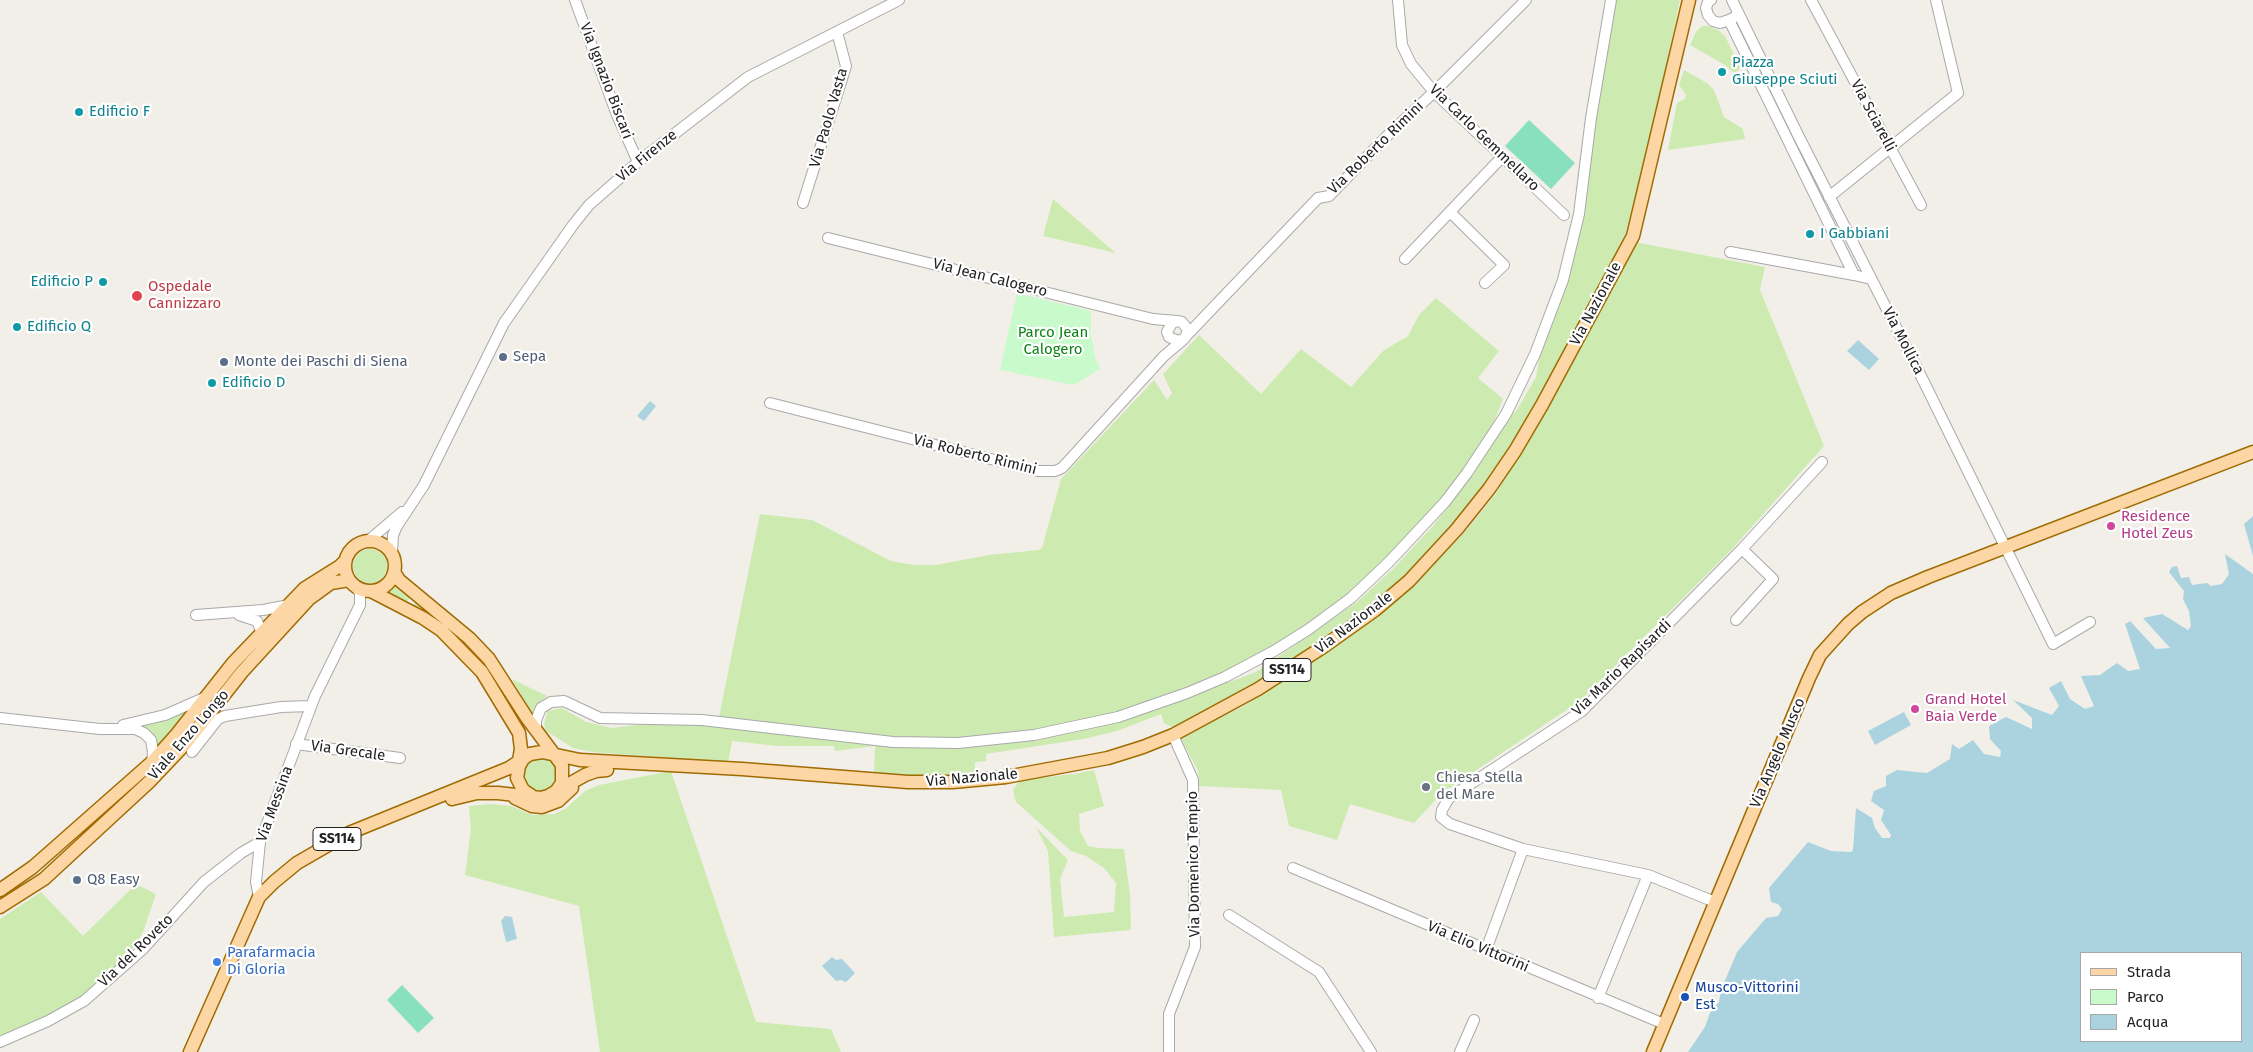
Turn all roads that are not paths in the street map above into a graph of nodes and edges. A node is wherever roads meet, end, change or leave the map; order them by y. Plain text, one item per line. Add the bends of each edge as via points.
1 (575, 0) edge
2 (899, 0) edge
3 (1398, 0) edge
4 (1526, 0) edge
5 (1611, 0) edge
6 (1689, 0) edge
7 (1711, 0) edge
8 (1732, 0) edge
9 (1811, 0) edge
10 (1936, 0) edge
11 (1738, 15) junction
12 (1729, 20) junction
13 (837, 32) junction
14 (1434, 92) junction
15 (1890, 150) junction
16 (1502, 157) junction
17 (638, 162) junction
18 (1830, 197) junction
19 (803, 203) dead end
20 (1921, 205) dead end
21 (1450, 212) junction
22 (1564, 215) dead end
23 (828, 238) dead end
24 (1730, 252) dead end
25 (1405, 259) dead end
26 (1854, 275) junction
27 (1871, 279) junction
28 (1485, 283) dead end
29 (1205, 315) junction
30 (1153, 319) junction
31 (1179, 322) junction
32 (1168, 335) junction
33 (1185, 338) junction
34 (1164, 356) junction
35 (770, 403) dead end
36 (2253, 452) edge
37 (1822, 462) dead end
38 (413, 504) junction
39 (368, 541) junction
40 (2005, 547) junction
41 (1742, 549) junction
42 (392, 554) junction
43 (346, 560) junction
44 (394, 572) junction
45 (353, 583) junction
46 (371, 591) junction
47 (289, 606) junction
48 (231, 614) junction
49 (196, 615) dead end
50 (1736, 620) dead end
51 (2090, 622) dead end
52 (262, 633) junction
53 (207, 696) junction
54 (311, 706) junction
55 (509, 716) junction
56 (0, 718) edge
57 (100, 729) junction
58 (536, 731) junction
59 (1173, 735) junction
60 (296, 744) junction
61 (192, 752) dead end
62 (552, 753) junction
63 (400, 758) dead end
64 (152, 762) junction
65 (521, 763) junction
66 (668, 764) junction
67 (607, 770) junction
68 (464, 787) junction
69 (498, 792) junction
70 (555, 793) junction
71 (534, 797) junction
72 (408, 809) junction
73 (260, 842) junction
74 (1523, 848) junction
75 (1293, 868) dead end
76 (1648, 875) junction
77 (0, 890) edge
78 (259, 897) junction
79 (1715, 902) junction
80 (0, 907) edge
81 (1229, 915) dead end
82 (1486, 950) junction
83 (1598, 998) junction
84 (1474, 1020) dead end
85 (1664, 1024) junction
86 (0, 1042) edge
87 (190, 1052) edge
88 (1169, 1052) edge
89 (1371, 1052) edge
90 (1460, 1052) edge
91 (1653, 1052) edge

1 - 17 street, Via Ignazio Biscari via 617,115
2 - 13 street, Via Firenze
3 - 14 street, Via Carlo Gemmellaro via 1402,45 1411,64
4 - 14 street, Via Roberto Rimini
5 - 58 street via 1579,214 1560,289 1535,354 1506,414 1445,502 1364,586 1309,629 1225,677 1178,697 1118,717 1034,736 958,742 893,742 702,720 600,718 564,701 552,702 541,708
6 - 59 main road, Via Nazionale / SS114 via 1639,215 1628,245 1515,451 1489,489 1409,580 1375,610 1258,689
7 - 12 street via 1706,8 1713,21
8 - 11 street, Via Mollica
9 - 15 street, Via Sciarelli
10 - 15 street via 1958,92
11 - 12 street
11 - 18 street, Via Mollica
12 - 26 street
13 - 17 street, Via Firenze via 748,77
13 - 19 street, Via Paolo Vasta via 846,66
14 - 16 street, Via Carlo Gemmellaro
14 - 29 street, Via Roberto Rimini via 1329,196 1318,198
15 - 18 street
15 - 20 street, Via Sciarelli
16 - 21 street
16 - 22 street, Via Carlo Gemmellaro
17 - 38 street, Via Firenze via 589,205 504,323
18 - 27 street, Via Mollica
21 - 25 street
21 - 28 street via 1504,265
23 - 30 street, Via Jean Calogero
24 - 26 street
26 - 27 street
27 - 40 street, Via Mollica
29 - 31 street
29 - 33 street, Via Roberto Rimini
30 - 31 street, Via Jean Calogero
30 - 32 street
31 - 32 street via 1172,323
31 - 33 street via 1186,326
32 - 33 street via 1173,340
32 - 34 street via 1169,344
33 - 34 street, Via Roberto Rimini
34 - 35 street, Via Roberto Rimini via 1062,468 1055,471 1038,470
36 - 40 main road, Via Angelo Musco
37 - 41 street, Via Mario Rapisardi
38 - 39 street
38 - 42 street via 392,535
39 - 42 main road via 380,543
39 - 43 main road via 354,546
40 - 51 street, Via Mollica via 2053,644
40 - 79 main road, Via Angelo Musco via 1891,593 1862,612 1820,655
41 - 50 street via 1773,579
41 - 74 street, Via Mario Rapisardi via 1582,710 1449,798 1442,810 1441,818 1450,824
42 - 44 main road
43 - 45 main road via 345,571
43 - 47 main road, Viale Enzo Longo via 313,582
44 - 46 main road via 387,584
44 - 58 main road via 399,580 470,638 489,659
45 - 46 main road
45 - 54 street, Via Messina via 360,593 360,605
45 - 80 main road, Viale Enzo Longo via 332,583 309,599 149,782 44,879
46 - 55 main road via 424,618 459,646 493,687
47 - 48 street
47 - 52 main road, Viale Enzo Longo
48 - 49 street
48 - 52 street via 257,621
52 - 53 main road, Viale Enzo Longo
53 - 57 street via 165,715
53 - 64 main road, Viale Enzo Longo
54 - 60 street, Via Messina
54 - 61 street via 281,706 225,716 218,719
55 - 65 main road via 520,733
55 - 68 main road via 514,743 509,759
56 - 57 street
57 - 64 street via 129,728 144,733 152,745
58 - 62 main road
59 - 66 main road, Via Nazionale / SS114 via 1143,748 1099,760 1006,777 953,782 884,781
59 - 88 street, Via Domenico Tempio via 1193,780 1195,947 1170,1014
60 - 63 street, Via Grecale
60 - 73 street, Via Messina
62 - 65 main road via 536,752
62 - 66 main road via 592,761
62 - 70 main road via 563,777
64 - 77 main road, Viale Enzo Longo via 33,867
65 - 68 main road
65 - 71 main road via 519,784
66 - 67 main road
67 - 69 main road via 581,781 549,806 532,806
67 - 70 main road via 585,775
68 - 72 main road
69 - 71 main road
69 - 72 main road via 477,793
70 - 71 main road
72 - 78 main road, SS114 via 323,847 297,863
73 - 78 street, Via Messina via 256,882
73 - 86 street, Via del Roveto via 204,882 143,949 84,1001
74 - 76 street, Via Mario Rapisardi
74 - 82 street
75 - 82 street, Via Elio Vittorini
76 - 79 street, Via Mario Rapisardi
76 - 83 street
78 - 87 main road, Via Messina
79 - 85 main road, Via Angelo Musco
81 - 89 street via 1318,972
82 - 83 street, Via Elio Vittorini
83 - 85 street, Via Elio Vittorini
84 - 90 street
85 - 91 main road, Via Angelo Musco

